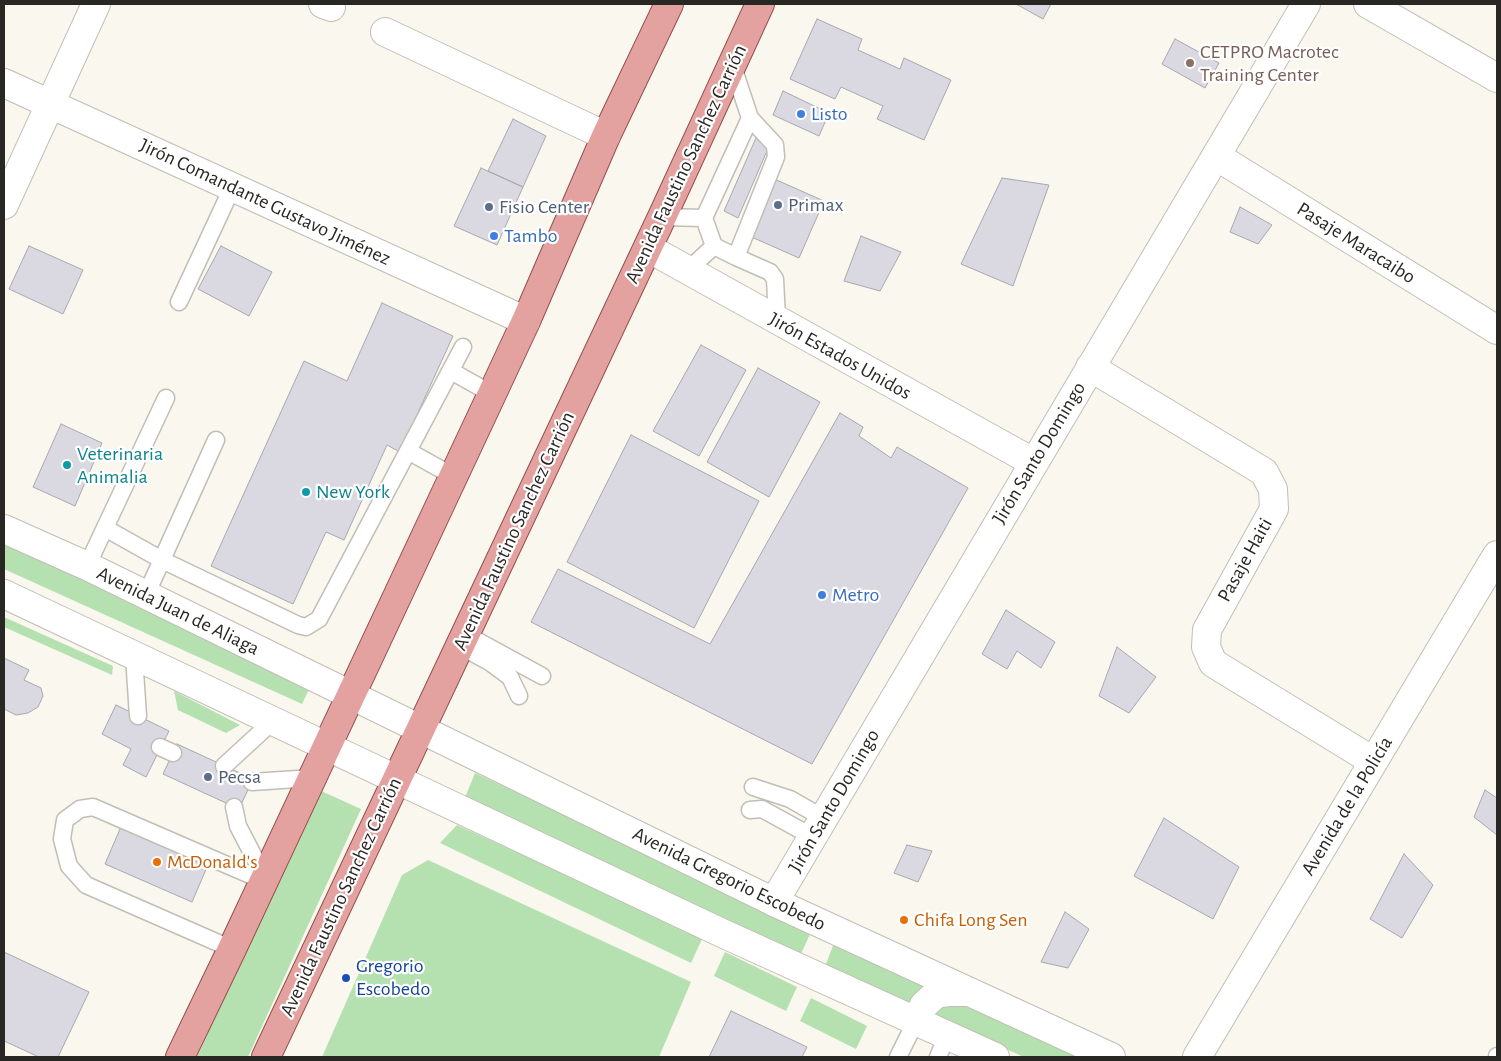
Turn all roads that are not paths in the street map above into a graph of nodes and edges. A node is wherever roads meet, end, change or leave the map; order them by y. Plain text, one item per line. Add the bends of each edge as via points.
1 (96, 4) edge
2 (669, 4) edge
3 (760, 4) edge
4 (1306, 4) edge
5 (1368, 4) edge
6 (386, 32) dead end
7 (732, 64) junction
8 (1497, 78) edge
9 (4, 83) edge
10 (50, 103) junction
11 (750, 118) junction
12 (606, 136) junction
13 (1216, 156) junction
14 (232, 188) junction
15 (4, 205) edge
16 (662, 217) junction
17 (704, 218) junction
18 (714, 246) junction
19 (648, 248) junction
20 (736, 257) junction
21 (687, 271) junction
22 (179, 302) dead end
23 (777, 320) junction
24 (526, 321) junction
25 (1497, 330) edge
26 (463, 347) dead end
27 (1090, 367) junction
28 (451, 371) junction
29 (492, 394) junction
30 (166, 398) dead end
31 (216, 440) dead end
32 (408, 452) junction
33 (1033, 462) junction
34 (453, 476) junction
35 (106, 528) junction
36 (4, 529) edge
37 (1497, 555) edge
38 (162, 560) junction
39 (87, 566) junction
40 (4, 594) edge
41 (146, 595) junction
42 (462, 640) junction
43 (134, 656) junction
44 (542, 676) dead end
45 (351, 695) junction
46 (519, 696) dead end
47 (138, 716) dead end
48 (272, 721) junction
49 (420, 729) junction
50 (327, 747) junction
51 (1373, 760) junction
52 (224, 766) dead end
53 (312, 778) junction
54 (396, 780) junction
55 (252, 782) dead end
56 (753, 787) dead end
57 (234, 807) dead end
58 (750, 810) dead end
59 (818, 828) junction
60 (264, 880) junction
61 (774, 902) junction
62 (232, 949) junction
63 (969, 992) junction
64 (916, 1021) junction
65 (942, 1046) edge
66 (180, 1057) edge
67 (266, 1057) edge
68 (898, 1057) edge
69 (995, 1057) edge
70 (1111, 1057) edge
71 (1197, 1057) edge

1 - 10 street
2 - 12 main road
3 - 7 main road, Avenida Faustino Sanchez Carrión
4 - 13 street, Jirón Santo Domingo
5 - 8 street
6 - 12 street
7 - 11 lane
7 - 16 main road, Avenida Faustino Sanchez Carrión
9 - 10 street, Jirón Comandante Gustavo Jiménez
10 - 14 street, Jirón Comandante Gustavo Jiménez
10 - 15 street
11 - 17 lane
11 - 20 lane via 775,145 776,157
12 - 24 main road
13 - 25 street, Pasaje Maracaibo
13 - 27 street, Jirón Santo Domingo
14 - 22 lane
14 - 24 street, Jirón Comandante Gustavo Jiménez
16 - 17 lane
16 - 19 main road, Avenida Faustino Sanchez Carrión
17 - 18 lane
18 - 20 lane
18 - 21 lane
19 - 21 street, Jirón Estados Unidos
19 - 42 main road, Avenida Faustino Sanchez Carrión
20 - 23 lane via 773,275
21 - 23 street, Jirón Estados Unidos
23 - 33 street, Jirón Estados Unidos
24 - 29 main road
26 - 28 lane
27 - 33 street, Jirón Santo Domingo
27 - 51 street, Pasaje Haiti via 1264,472 1273,489 1274,509 1207,630 1206,647 1213,663
28 - 29 lane
28 - 32 lane
29 - 34 main road
30 - 35 lane
31 - 38 lane
32 - 34 lane
32 - 38 lane via 320,619 306,627
33 - 59 street, Jirón Santo Domingo
34 - 45 main road
35 - 38 lane
35 - 39 lane
36 - 39 street, Avenida Juan de Aliaga
37 - 51 street, Avenida de la Policía
38 - 41 lane
39 - 41 street, Avenida Juan de Aliaga
40 - 43 street
41 - 45 street, Avenida Juan de Aliaga
42 - 44 lane
42 - 46 lane via 510,677
42 - 49 main road, Avenida Faustino Sanchez Carrión
43 - 47 lane
43 - 48 street
45 - 49 street, Avenida Gregorio Escobedo
45 - 50 main road
48 - 50 street
48 - 52 lane
49 - 54 main road, Avenida Faustino Sanchez Carrión
49 - 61 street, Avenida Gregorio Escobedo
50 - 53 main road
50 - 54 street
51 - 71 street, Avenida de la Policía
53 - 55 lane
53 - 60 main road
54 - 64 street
54 - 67 main road, Avenida Faustino Sanchez Carrión
56 - 59 lane via 790,799
57 - 60 lane via 238,826
58 - 59 lane via 762,809
59 - 61 street, Jirón Santo Domingo
60 - 62 main road
60 - 62 lane via 93,807 80,809 65,820 62,839 69,866 86,885
61 - 63 street, Avenida Gregorio Escobedo
62 - 66 main road
63 - 64 street via 936,994 924,1005
63 - 70 street, Avenida Gregorio Escobedo
64 - 65 street
64 - 68 lane
65 - 69 street

